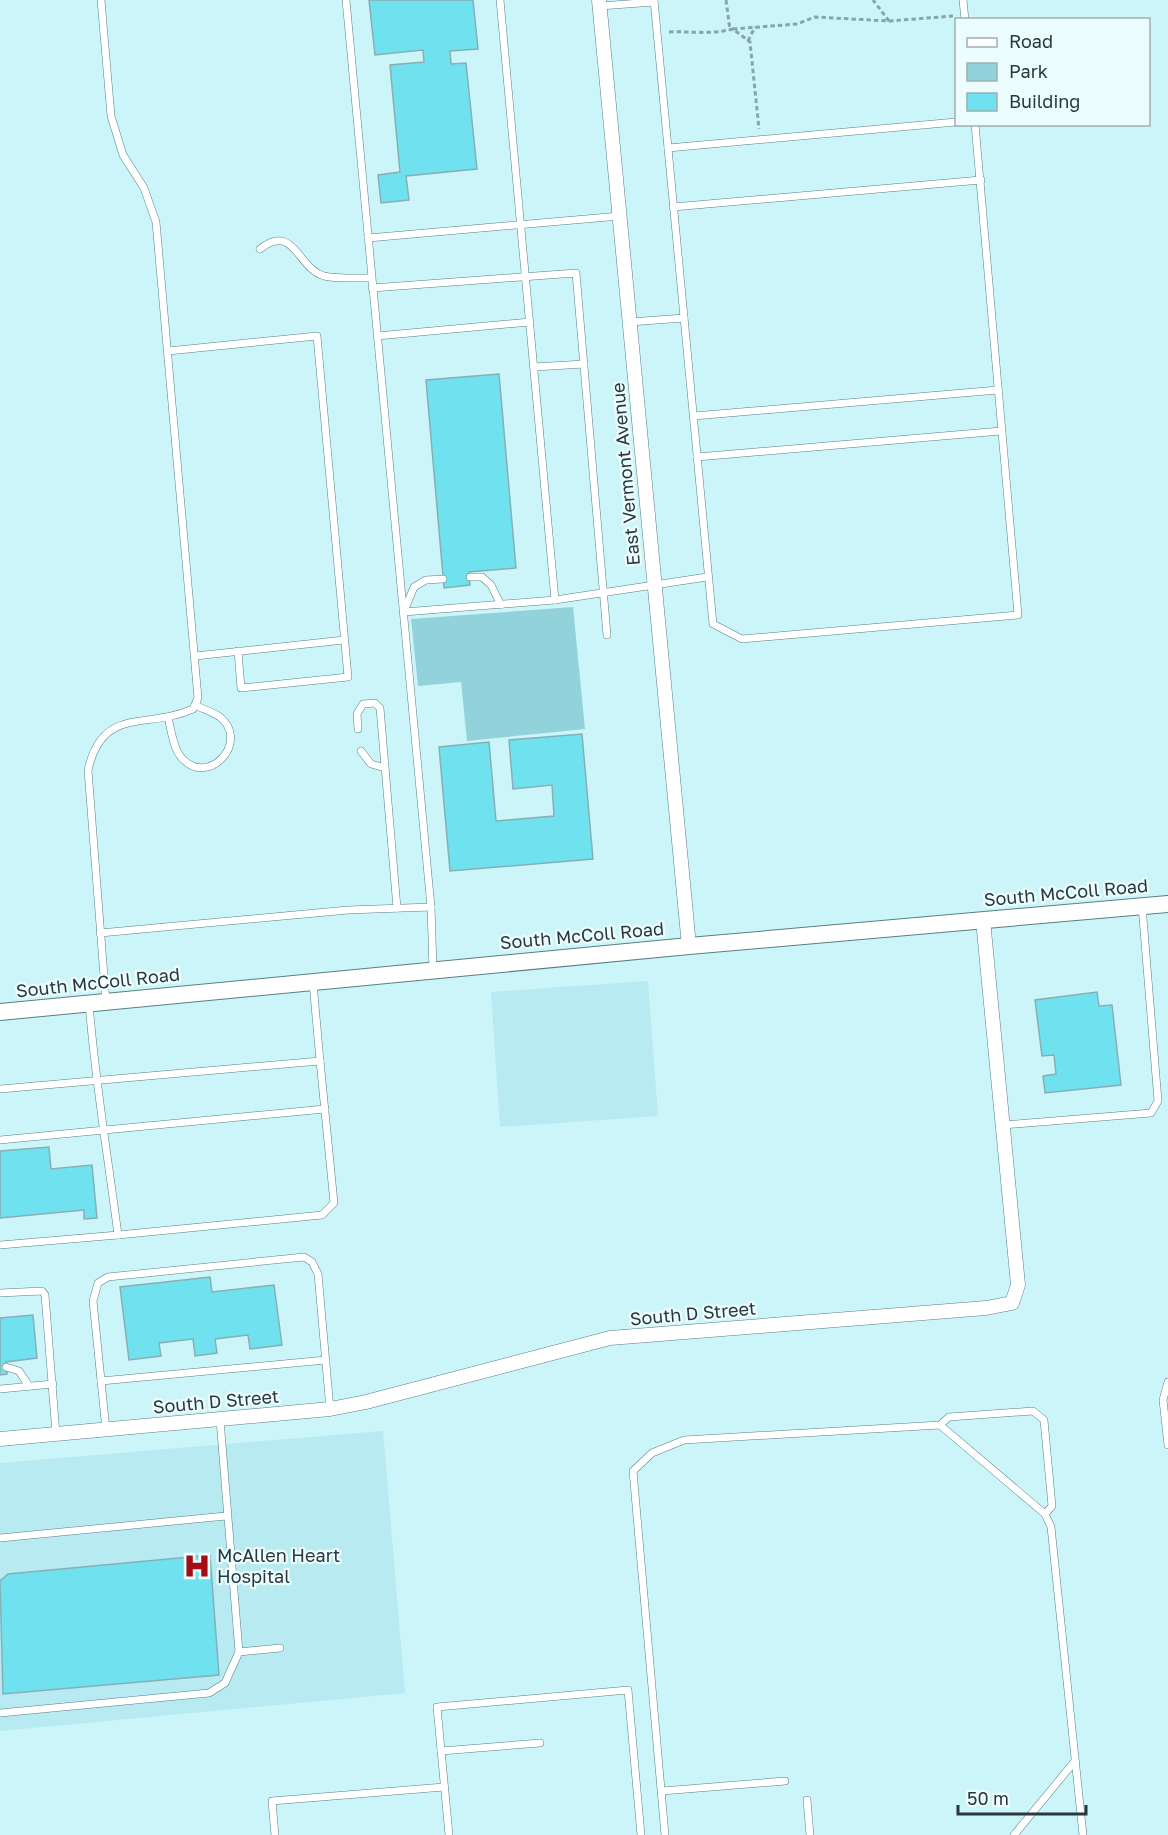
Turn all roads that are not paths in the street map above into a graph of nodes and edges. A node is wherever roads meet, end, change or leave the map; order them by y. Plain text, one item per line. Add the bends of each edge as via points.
1 (102, 0) edge
2 (346, 0) edge
3 (500, 0) edge
4 (963, 0) edge
5 (654, 1) edge
6 (599, 3) edge
7 (965, 17) edge
8 (955, 122) edge
9 (975, 126) edge
10 (668, 148) junction
11 (981, 180) junction
12 (673, 207) junction
13 (620, 216) junction
14 (522, 223) junction
15 (368, 238) junction
16 (260, 249) dead end
17 (525, 277) junction
18 (371, 279) junction
19 (372, 288) junction
20 (684, 318) junction
21 (530, 322) junction
22 (630, 322) junction
23 (377, 336) junction
24 (168, 351) junction
25 (584, 364) junction
26 (534, 367) junction
27 (998, 390) junction
28 (694, 416) junction
29 (1001, 431) junction
30 (697, 457) junction
31 (470, 577) dead end
32 (707, 577) junction
33 (443, 579) dead end
34 (655, 585) junction
35 (605, 593) junction
36 (555, 600) junction
37 (501, 605) junction
38 (404, 612) junction
39 (607, 635) dead end
40 (344, 640) junction
41 (238, 651) junction
42 (195, 656) junction
43 (195, 705) junction
44 (168, 717) junction
45 (358, 729) dead end
46 (361, 751) dead end
47 (386, 768) junction
48 (1168, 904) edge
49 (1142, 906) junction
50 (431, 907) junction
51 (397, 908) junction
52 (983, 920) junction
53 (100, 933) junction
54 (689, 946) junction
55 (433, 970) junction
56 (312, 982) junction
57 (98, 1003) junction
58 (0, 1012) edge
59 (320, 1061) junction
60 (95, 1081) junction
61 (0, 1089) edge
62 (325, 1109) junction
63 (1003, 1125) junction
64 (105, 1131) junction
65 (0, 1140) edge
66 (118, 1235) junction
67 (0, 1245) edge
68 (0, 1293) edge
69 (326, 1360) junction
70 (6, 1367) dead end
71 (101, 1381) junction
72 (1168, 1382) edge
73 (52, 1384) junction
74 (29, 1386) junction
75 (0, 1389) edge
76 (330, 1409) junction
77 (220, 1420) junction
78 (940, 1425) junction
79 (106, 1430) junction
80 (56, 1434) junction
81 (0, 1439) edge
82 (1168, 1445) edge
83 (1045, 1514) junction
84 (226, 1516) junction
85 (0, 1538) edge
86 (280, 1648) dead end
87 (239, 1652) junction
88 (0, 1713) edge
89 (540, 1743) dead end
90 (441, 1751) junction
91 (1075, 1761) junction
92 (785, 1781) dead end
93 (444, 1787) junction
94 (662, 1791) junction
95 (807, 1800) dead end
96 (275, 1835) edge
97 (449, 1835) edge
98 (641, 1835) edge
99 (666, 1835) edge
100 (810, 1835) edge
101 (1014, 1835) edge
102 (1083, 1835) edge

1 - 24 lane via 111,116 123,155 144,188 156,222
2 - 15 lane
3 - 14 lane
4 - 7 lane
5 - 6 lane
5 - 10 lane
6 - 13 street, East Vermont Avenue
8 - 10 lane
9 - 11 lane
10 - 12 lane
11 - 12 lane
11 - 27 lane
12 - 20 lane
13 - 14 lane
13 - 22 street, East Vermont Avenue
14 - 15 lane
14 - 17 lane
15 - 18 lane
16 - 18 lane via 273,242 284,242 295,247 311,270 324,276
17 - 19 lane
17 - 21 lane
17 - 25 lane via 576,273
18 - 19 lane
19 - 23 lane
20 - 22 lane
20 - 28 lane
21 - 23 lane
21 - 26 lane
22 - 34 street, East Vermont Avenue
23 - 38 lane
24 - 40 lane via 317,336
24 - 42 lane
25 - 26 lane
25 - 35 lane
26 - 36 lane
27 - 28 lane
27 - 29 lane
28 - 30 lane
29 - 30 lane
29 - 32 lane via 1018,615 742,639 713,624
30 - 32 lane
31 - 37 lane via 482,577 491,585
32 - 34 lane
33 - 38 lane via 426,580 414,587
34 - 35 lane
34 - 54 street, East Vermont Avenue
35 - 36 lane
35 - 39 lane
36 - 37 lane
37 - 38 lane
38 - 50 lane
40 - 41 lane
40 - 41 lane via 348,677 242,688
41 - 42 lane
42 - 43 lane
43 - 44 lane
43 - 44 lane via 222,718 230,732 231,746 224,760 213,766 190,765 180,756
44 - 53 lane via 126,723 100,738 93,749 88,770
45 - 47 lane via 357,714 363,704 375,703 380,708
46 - 47 lane via 371,765
47 - 51 lane
48 - 49 street, South McColl Road
49 - 52 street, South McColl Road
49 - 63 lane via 1158,1101 1151,1113
50 - 51 lane
50 - 55 lane
51 - 53 lane
52 - 54 street, South McColl Road
52 - 63 street, South D Street
53 - 57 lane
54 - 55 street, South McColl Road
55 - 56 street, South McColl Road
56 - 57 street, South McColl Road
56 - 59 lane
57 - 58 street, South McColl Road
57 - 60 lane
59 - 60 lane
59 - 62 lane
60 - 61 lane
60 - 64 lane
62 - 64 lane
62 - 66 lane via 334,1203 322,1215
63 - 76 street, South D Street via 1018,1285 1012,1303 610,1338
64 - 65 lane
64 - 66 lane
66 - 67 lane
68 - 73 lane via 42,1291 45,1295
69 - 71 lane
69 - 71 lane via 318,1274 304,1257 108,1277 98,1283 93,1301
69 - 76 lane
70 - 74 lane via 19,1371
71 - 79 lane
72 - 82 lane via 1163,1400
73 - 74 lane
73 - 80 lane
74 - 75 lane
76 - 77 street, South D Street
77 - 79 street, South D Street
77 - 84 lane
78 - 83 lane
78 - 83 lane via 949,1417 1033,1411 1044,1420 1052,1506
78 - 94 lane via 684,1440 652,1453 633,1471
79 - 80 street, South D Street
80 - 81 street, South D Street
83 - 91 lane via 1051,1527
84 - 85 lane
84 - 87 lane
86 - 87 lane
87 - 88 lane via 225,1683 209,1693
89 - 90 lane
90 - 93 lane
90 - 98 lane via 437,1707 628,1690
91 - 101 lane
91 - 102 lane
92 - 94 lane
93 - 96 lane via 272,1801
93 - 97 lane
94 - 99 lane
95 - 100 lane

